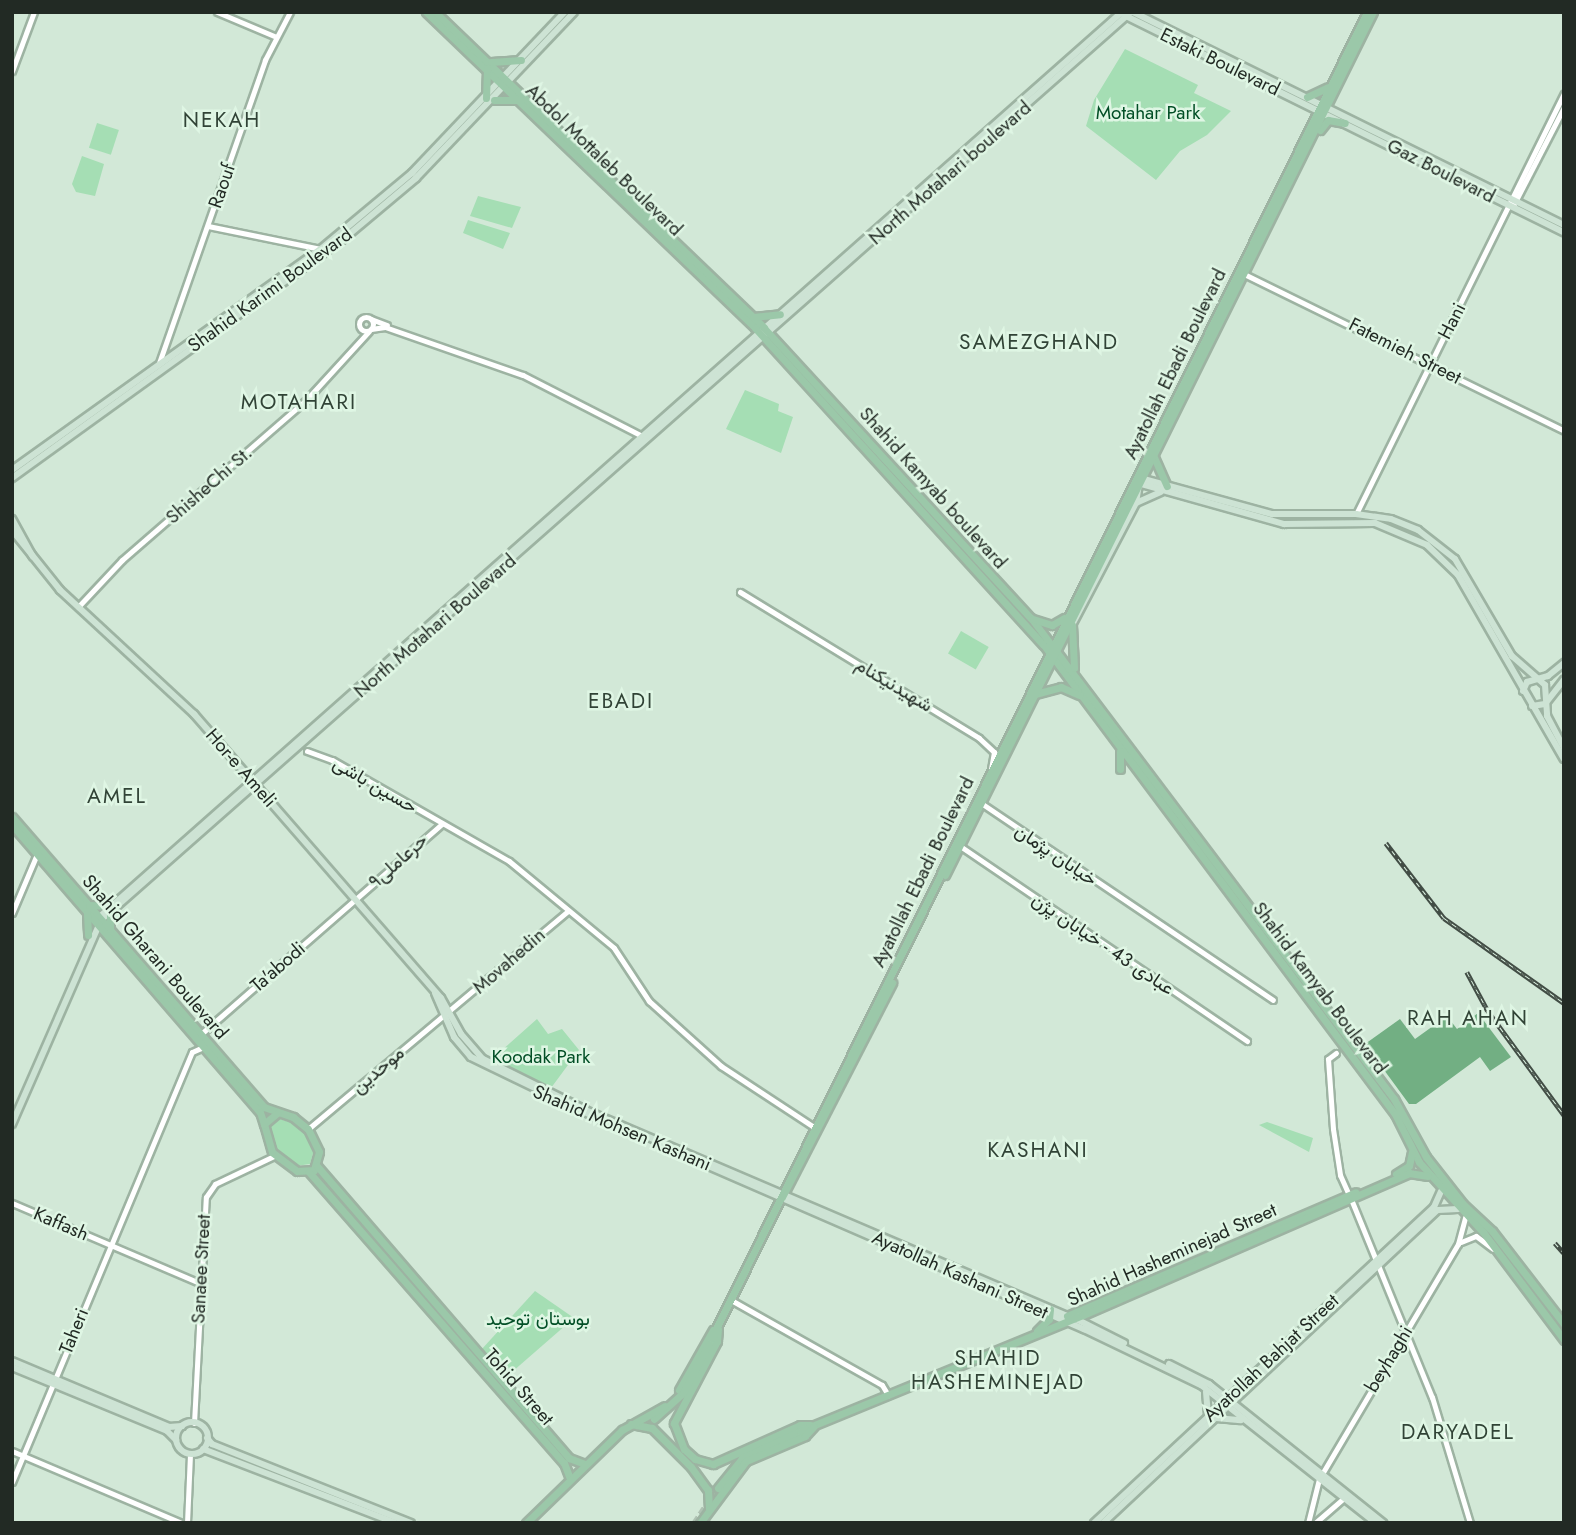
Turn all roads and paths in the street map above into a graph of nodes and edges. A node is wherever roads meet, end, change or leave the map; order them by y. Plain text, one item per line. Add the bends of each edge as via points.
1 (34, 12) edge
2 (217, 12) edge
3 (290, 12) edge
4 (426, 12) edge
5 (435, 12) edge
6 (565, 12) edge
7 (575, 12) edge
8 (1367, 12) edge
9 (1373, 12) edge
10 (1126, 13) edge
11 (274, 36) junction
12 (521, 60) junction
13 (489, 65) junction
14 (12, 71) edge
15 (505, 81) junction
16 (1331, 84) junction
17 (1564, 94) edge
18 (1307, 97) junction
19 (490, 99) junction
20 (521, 100) junction
21 (1564, 107) edge
22 (1322, 108) junction
23 (1345, 122) junction
24 (1312, 138) junction
25 (1513, 202) junction
26 (1564, 225) edge
27 (208, 226) junction
28 (1564, 232) edge
29 (321, 249) junction
30 (1244, 274) junction
31 (780, 314) junction
32 (752, 317) junction
33 (371, 319) junction
34 (359, 328) junction
35 (370, 330) junction
36 (764, 333) junction
37 (426, 340) junction
38 (341, 362) junction
39 (159, 363) junction
40 (1430, 364) junction
41 (133, 385) junction
42 (811, 385) junction
43 (699, 390) junction
44 (1564, 431) edge
45 (642, 436) junction
46 (1153, 455) junction
47 (609, 469) junction
48 (12, 470) edge
49 (12, 478) edge
50 (1139, 480) junction
51 (1165, 489) junction
52 (1136, 503) junction
53 (1356, 514) junction
54 (12, 519) edge
55 (12, 530) edge
56 (33, 557) junction
57 (740, 592) dead end
58 (78, 607) junction
59 (1076, 612) junction
60 (1067, 616) junction
61 (1031, 618) junction
62 (1072, 626) junction
63 (1053, 651) junction
64 (1564, 663) edge
65 (1558, 671) junction
66 (1076, 673) junction
67 (1537, 680) junction
68 (1564, 680) edge
69 (1034, 695) junction
70 (1524, 695) junction
71 (1084, 698) junction
72 (1547, 702) junction
73 (1532, 706) junction
74 (979, 738) junction
75 (1564, 748) edge
76 (1120, 750) junction
77 (307, 751) dead end
78 (1003, 752) junction
79 (1564, 759) edge
80 (1121, 769) dead end
81 (990, 771) junction
82 (253, 782) junction
83 (981, 803) junction
84 (12, 817) edge
85 (442, 824) junction
86 (12, 825) edge
87 (960, 846) junction
88 (37, 854) junction
89 (1232, 881) junction
90 (1225, 888) junction
91 (355, 899) junction
92 (88, 909) junction
93 (109, 909) junction
94 (568, 911) junction
95 (12, 913) edge
96 (98, 921) junction
97 (109, 934) junction
98 (90, 935) junction
99 (1273, 1000) dead end
100 (447, 1014) junction
101 (201, 1034) junction
102 (1247, 1041) dead end
103 (203, 1047) junction
104 (1336, 1053) dead end
105 (277, 1113) junction
106 (12, 1114) edge
107 (588, 1114) junction
108 (12, 1124) edge
109 (264, 1124) junction
110 (814, 1127) junction
111 (308, 1129) junction
112 (1412, 1151) junction
113 (274, 1156) junction
114 (317, 1166) junction
115 (1407, 1171) junction
116 (309, 1172) junction
117 (1430, 1177) junction
118 (1441, 1191) junction
119 (784, 1194) junction
120 (1350, 1197) junction
121 (12, 1203) edge
122 (1458, 1209) junction
123 (1465, 1217) junction
124 (1458, 1244) junction
125 (110, 1245) junction
126 (1500, 1254) junction
127 (1377, 1264) junction
128 (200, 1283) junction
129 (731, 1300) junction
130 (1053, 1312) junction
131 (1075, 1319) junction
132 (1562, 1321) edge
133 (1552, 1323) junction
134 (718, 1325) junction
135 (1405, 1332) junction
136 (1034, 1334) junction
137 (1564, 1340) edge
138 (12, 1364) edge
139 (53, 1381) junction
140 (1245, 1382) junction
141 (1205, 1384) junction
142 (888, 1395) junction
143 (1226, 1403) junction
144 (1212, 1417) junction
145 (654, 1419) tunnel mouth
146 (1244, 1421) junction
147 (194, 1423) junction
148 (630, 1424) junction
149 (814, 1425) junction
150 (182, 1426) junction
151 (207, 1438) junction
152 (176, 1440) junction
153 (203, 1449) junction
154 (12, 1451) edge
155 (190, 1454) junction
156 (23, 1456) junction
157 (586, 1464) junction
158 (1320, 1477) junction
159 (570, 1479) junction
160 (12, 1482) edge
161 (718, 1488) tunnel mouth
162 (1344, 1498) junction
163 (708, 1513) junction
164 (526, 1521) edge
165 (184, 1523) edge
166 (396, 1523) edge
167 (411, 1523) edge
168 (700, 1523) edge
169 (1094, 1523) edge
170 (1103, 1523) edge
171 (1308, 1523) edge
172 (1315, 1523) edge
173 (1376, 1523) edge
174 (1383, 1523) edge
175 (1470, 1523) edge

1 - 14 street
2 - 11 street
3 - 11 street, Raouf
4 - 13 main road, Abdol Mottaleb Boulevard
5 - 13 main road, Abdol Mottaleb Boulevard
6 - 12 main road
7 - 15 main road
8 - 16 main road, Ayatollah Ebadi Boulevard
9 - 22 main road, Ayatollah Ebadi Boulevard
10 - 18 main road, Estaki Boulevard
10 - 22 main road, Estaki Boulevard
10 - 31 main road, North Motahari boulevard
10 - 36 main road, North Motahari boulevard
11 - 27 street, Raouf
12 - 13 main road
12 - 15 main road
13 - 15 main road, Abdol Mottaleb Boulevard
13 - 19 main road
15 - 19 main road, Shahid Karimi Boulevard
15 - 20 main road, Abdol Mottaleb Boulevard
15 - 32 main road, Abdol Mottaleb Boulevard
16 - 18 main road
16 - 22 main road, Ayatollah Ebadi Boulevard
17 - 25 street
18 - 22 main road, Estaki Boulevard
19 - 20 main road
19 - 29 main road, Shahid Karimi Boulevard via 412,173
19 - 41 main road, Shahid Karimi Boulevard via 416,178 326,254
20 - 36 main road, Abdol Mottaleb Boulevard
21 - 25 street
22 - 23 main road, Gaz Boulevard
22 - 24 main road, Ayatollah Ebadi Boulevard
22 - 25 main road, Gaz Boulevard
22 - 50 main road, Ayatollah Ebadi Boulevard
23 - 24 main road via 1328,120
23 - 25 main road, Gaz Boulevard
24 - 30 main road, Ayatollah Ebadi Boulevard
25 - 26 main road, Gaz Boulevard
25 - 28 main road, Gaz Boulevard
25 - 40 street, Hani
27 - 29 street
27 - 39 street, Raouf
29 - 39 main road, Shahid Karimi Boulevard
30 - 40 street, Fatemieh Street
30 - 46 main road, Ayatollah Ebadi Boulevard
31 - 32 main road
31 - 36 main road, North Motahari boulevard
32 - 36 main road, Abdol Mottaleb Boulevard
33 - 34 street via 360,319
33 - 35 street
33 - 37 street
34 - 35 street
34 - 38 street, ShisheChi St. via 358,339
35 - 37 street via 381,327
35 - 38 street, ShisheChi St.
36 - 42 main road, Shahid Kamyab boulevard
36 - 43 main road, North Motahari Boulevard
37 - 45 street via 523,375
38 - 58 street, ShisheChi St. via 280,424 122,560
39 - 41 main road, Shahid Karimi Boulevard
40 - 44 street, Fatemieh Street
40 - 53 street, Hani
41 - 48 main road, Shahid Karimi Boulevard
41 - 49 main road, Shahid Karimi Boulevard
42 - 61 main road, Shahid Kamyab boulevard
42 - 63 main road, Shahid Kamyab boulevard
43 - 45 main road, North Motahari Boulevard
43 - 47 main road, North Motahari Boulevard
45 - 47 main road, North Motahari Boulevard
46 - 50 main road, Ayatollah Ebadi Boulevard
46 - 51 main road
47 - 82 main road, North Motahari Boulevard
50 - 51 main road
50 - 52 main road, Ayatollah Ebadi Boulevard
50 - 59 main road, Ayatollah Ebadi Boulevard
50 - 60 main road, Ayatollah Ebadi Boulevard
51 - 52 main road
51 - 53 main road via 1285,516
51 - 70 main road via 1270,521 1355,521 1415,536 1458,575
52 - 62 main road, Ayatollah Ebadi Boulevard
53 - 67 main road via 1398,522 1442,547 1464,572 1511,656
54 - 56 main road, Hor-e Ameli
55 - 56 main road, Hor-e Ameli
56 - 58 main road, Hor-e Ameli
57 - 74 street, شهیدنیکنام
58 - 82 main road, Hor-e Ameli via 193,713
59 - 62 main road
59 - 63 main road, Ayatollah Ebadi Boulevard
60 - 61 main road via 1052,625
60 - 63 main road, Ayatollah Ebadi Boulevard
61 - 63 main road, Shahid Kamyab boulevard
62 - 63 main road, Ayatollah Ebadi Boulevard
62 - 66 main road via 1070,656
63 - 66 main road, Shahid Kamyab boulevard
63 - 69 main road, Ayatollah Ebadi Boulevard
63 - 71 main road, Shahid Kamyab Boulevard
63 - 78 main road, Ayatollah Ebadi Boulevard
64 - 65 main road
65 - 67 main road
65 - 68 main road via 1558,678
66 - 89 main road, Shahid Kamyab Boulevard
67 - 70 main road via 1524,685
67 - 72 main road via 1548,689
68 - 72 main road
69 - 71 main road via 1061,687
69 - 78 main road, Ayatollah Ebadi Boulevard
70 - 73 main road
71 - 76 main road, Shahid Kamyab Boulevard
72 - 73 main road
72 - 75 main road via 1550,723
73 - 79 main road
74 - 78 street, شهیدنیکنام
74 - 81 street via 994,752
76 - 80 main road
76 - 90 main road, Shahid Kamyab Boulevard
77 - 85 street, حسین باشی via 332,760
78 - 81 main road, Ayatollah Ebadi Boulevard
78 - 83 main road, Ayatollah Ebadi Boulevard
81 - 110 main road, Ayatollah Ebadi Boulevard
82 - 91 main road, Hor-e Ameli
82 - 93 main road, North Motahari Boulevard
83 - 87 main road, Ayatollah Ebadi Boulevard
83 - 99 street, خیابان پژمان
84 - 92 main road, Shahid Gharani Boulevard
85 - 91 street, حرعاملی۹
85 - 94 street, حسین باشی via 509,861
86 - 88 main road, Shahid Gharani Boulevard
87 - 102 street, عبادی 43 - خیابان پژن
87 - 119 main road, Ayatollah Ebadi Boulevard
88 - 92 main road, Shahid Gharani Boulevard
88 - 95 street
89 - 90 main road
89 - 132 main road, Shahid Kamyab Boulevard via 1394,1099 1426,1157 1492,1231
90 - 112 main road, Shahid Kamyab Boulevard via 1395,1115
91 - 100 main road, Hor-e Ameli via 435,993
91 - 101 street, Ta'abodi
92 - 93 main road
92 - 96 main road, Shahid Gharani Boulevard
92 - 98 main road
93 - 96 main road, North Motahari Boulevard
93 - 97 main road
94 - 100 street, Movahedin
94 - 110 street, حسین باشی via 614,948 649,1001 722,1066
96 - 97 main road, Shahid Gharani Boulevard
96 - 98 main road
97 - 98 main road
97 - 101 main road, Shahid Gharani Boulevard
97 - 103 main road, Shahid Gharani Boulevard
98 - 106 main road
98 - 108 main road
100 - 107 main road via 484,1059
100 - 107 main road, Shahid Mohsen Kashani via 471,1057
100 - 111 street, موحدین
101 - 105 main road, Shahid Gharani Boulevard via 264,1107
103 - 109 main road, Shahid Gharani Boulevard via 260,1112
103 - 125 street, Taheri via 192,1052
104 - 120 street via 1328,1059 1333,1129 1340,1175
105 - 109 main road
105 - 111 main road via 293,1117
107 - 119 main road, Shahid Mohsen Kashani
109 - 113 main road
110 - 119 main road, Ayatollah Ebadi Boulevard
111 - 114 main road via 317,1144
112 - 115 main road
112 - 117 main road, Shahid Kamyab Boulevard
113 - 116 main road via 289,1168
113 - 128 street, Sanaee Street via 209,1190
114 - 116 main road
114 - 157 main road, Tohid Street via 558,1446 572,1461
115 - 117 main road
115 - 120 main road, Shahid Hasheminejad Street
116 - 159 main road, Tohid Street via 564,1463
117 - 118 main road, Shahid Kamyab Boulevard
118 - 122 main road, Shahid Kamyab Boulevard
118 - 127 main road, Ayatollah Bahjat Street via 1434,1207
119 - 129 main road
119 - 130 main road, Ayatollah Kashani Street
120 - 127 street
120 - 131 main road, Shahid Hasheminejad Street
120 - 131 main road, Shahid Hasheminejad Street
121 - 125 street, Kaffash
122 - 123 main road, Shahid Kamyab Boulevard
122 - 127 main road, Ayatollah Bahjat Street via 1438,1210
123 - 124 street, beyhaghi
123 - 126 main road, Shahid Kamyab Boulevard
124 - 126 street via 1466,1237 1476,1237
124 - 135 street, beyhaghi
125 - 128 street, Kaffash
125 - 139 street, Taheri
126 - 133 main road, Shahid Kamyab Boulevard
127 - 135 street
127 - 140 main road, Ayatollah Bahjat Street
127 - 143 main road, Ayatollah Bahjat Street
128 - 147 street, Sanaee Street
129 - 134 main road
129 - 142 street via 882,1385
130 - 131 main road, Ayatollah Kashani Street
130 - 136 main road
131 - 136 main road
131 - 141 main road, Ayatollah Kashani Street
131 - 141 main road, Ayatollah Kashani Street
132 - 133 main road
133 - 137 main road, Shahid Kamyab Boulevard
134 - 145 main road via 683,1393
134 - 148 main road via 706,1337 677,1395
134 - 149 main road via 717,1341 674,1423 684,1449 695,1459 713,1464 800,1425
135 - 158 street, beyhaghi
135 - 175 street via 1432,1397
136 - 142 main road
138 - 139 main road
139 - 150 main road via 169,1427
139 - 152 main road via 167,1431
139 - 156 street, Taheri
140 - 141 main road via 1228,1390
140 - 143 main road, Ayatollah Bahjat Street
141 - 143 main road, Ayatollah Kashani Street
141 - 144 main road
142 - 149 main road
143 - 144 main road, Ayatollah Bahjat Street
143 - 146 main road, Ayatollah Kashani Street
143 - 158 main road, Ayatollah Kashani Street
144 - 146 main road
144 - 169 main road, Ayatollah Bahjat Street
144 - 170 main road, Ayatollah Bahjat Street
146 - 158 main road, Ayatollah Kashani Street
147 - 150 main road
147 - 151 main road via 204,1429
148 - 157 main road
148 - 163 main road via 652,1428 691,1467 708,1490
149 - 161 main road via 742,1458
149 - 163 main road via 805,1436 747,1461
150 - 152 main road
151 - 153 main road
151 - 167 main road via 212,1444
152 - 155 main road
153 - 155 main road
153 - 166 main road
154 - 156 street
155 - 165 street
156 - 160 street, Taheri
156 - 165 street
157 - 159 main road
158 - 162 main road, Ayatollah Kashani Street
158 - 171 street, beyhaghi
158 - 174 main road, Ayatollah Kashani Street
159 - 164 main road
162 - 172 street
162 - 173 main road, Ayatollah Kashani Street
163 - 168 main road

